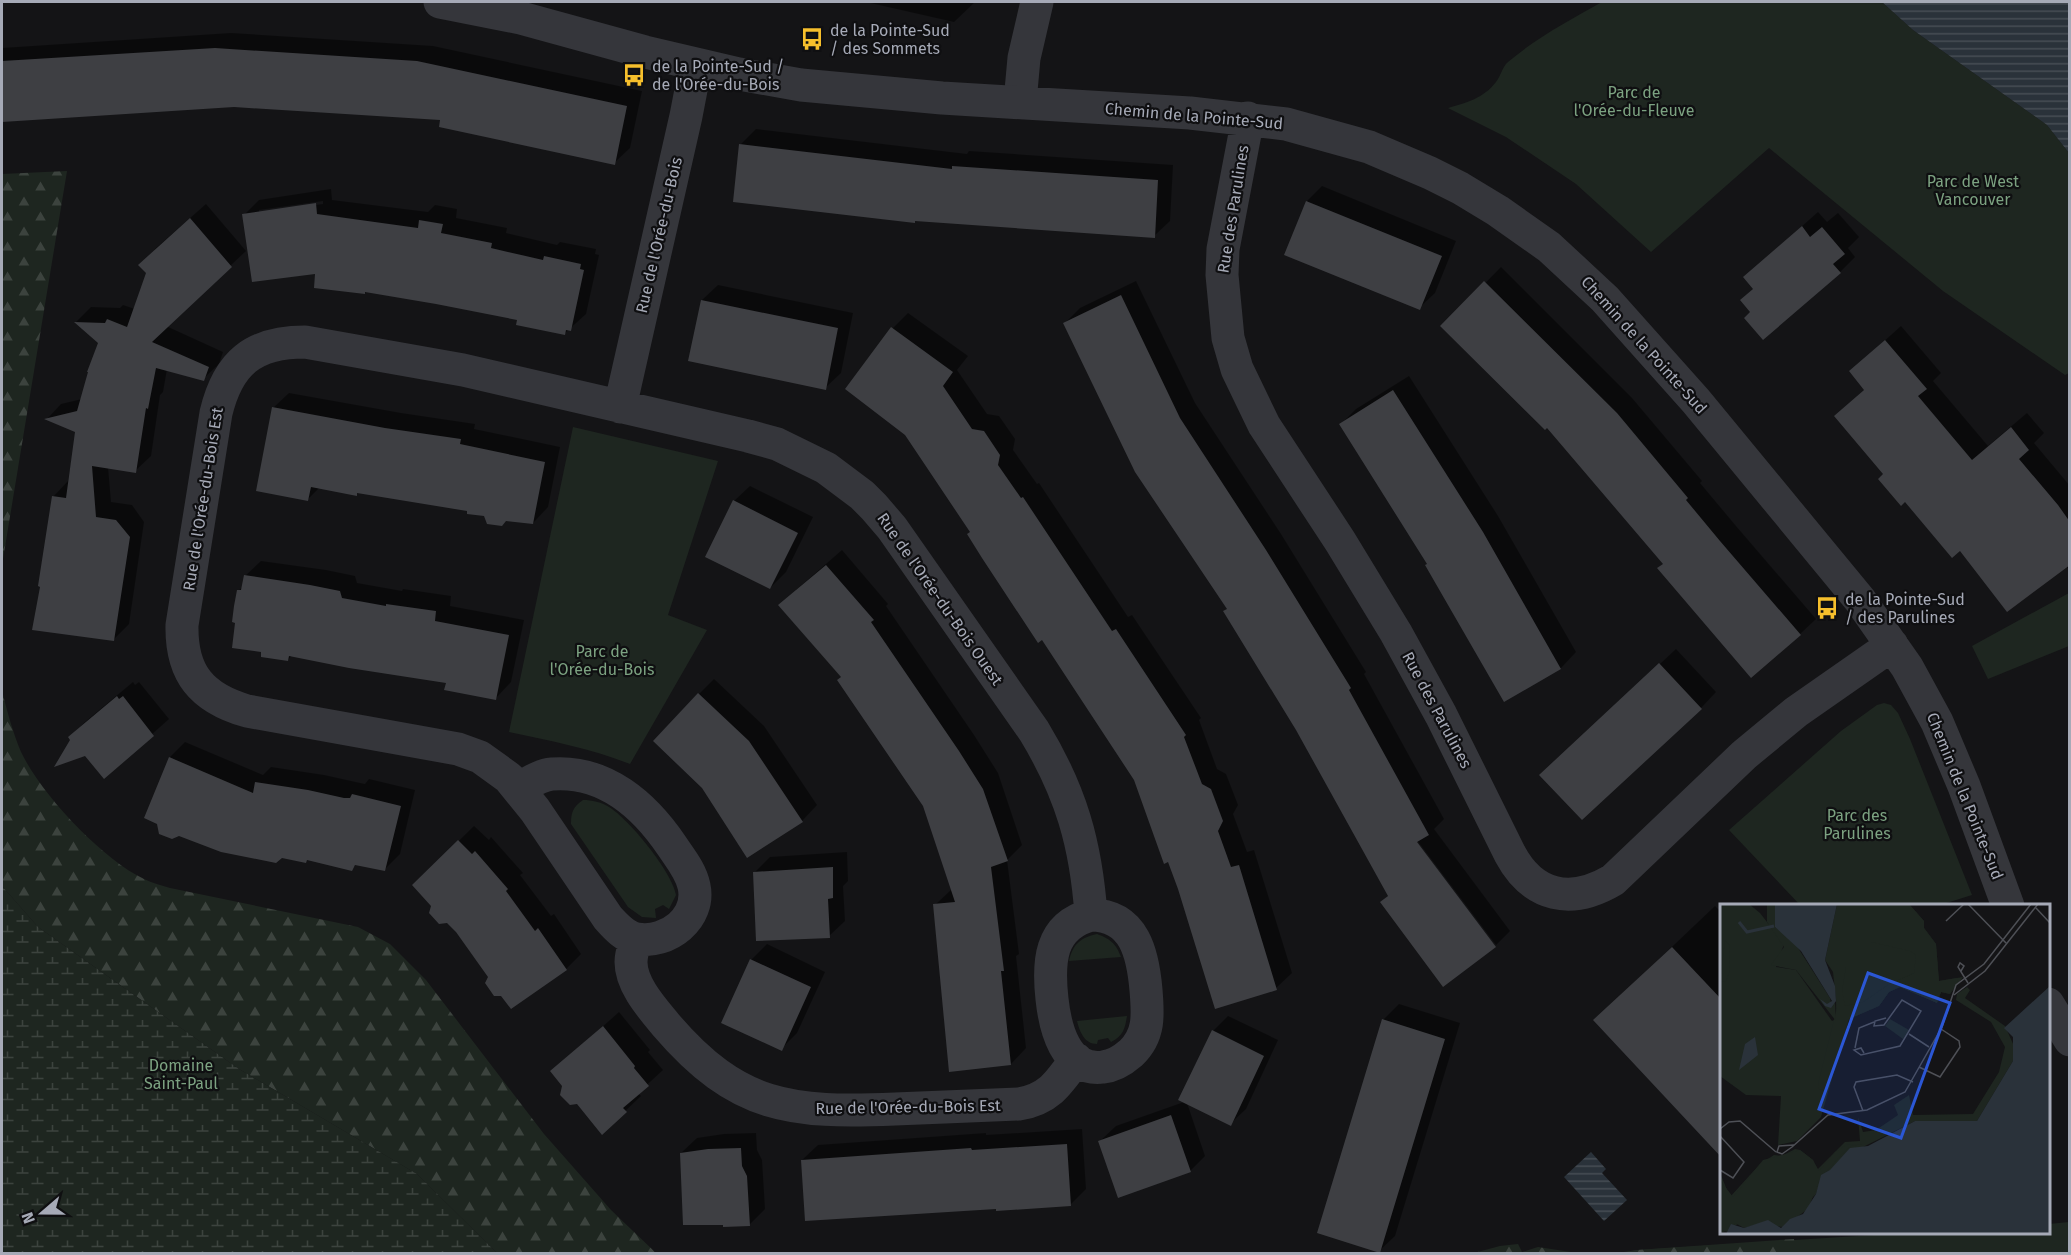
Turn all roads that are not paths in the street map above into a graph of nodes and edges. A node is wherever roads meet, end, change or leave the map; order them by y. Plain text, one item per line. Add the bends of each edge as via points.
1 (440, 2) edge
2 (1037, 2) edge
3 (696, 64) junction
4 (1020, 102) junction
5 (1248, 118) junction
6 (620, 406) junction
7 (1892, 645) junction
8 (519, 788) junction
9 (2007, 904) edge
10 (1091, 915) junction
11 (636, 939) junction
12 (2050, 1006) edge
13 (2070, 1040) edge
14 (1076, 1059) junction

1 - 3 street, Chemin de la Pointe-Sud via 532,20
2 - 4 street via 1024,58
3 - 4 street, Chemin de la Pointe-Sud via 801,85
3 - 6 street, Rue de l'Orée-du-Bois
4 - 5 street, Chemin de la Pointe-Sud
5 - 7 street, Chemin de la Pointe-Sud via 1307,128 1401,160 1460,188 1549,247 1605,299 1696,401 1855,594
5 - 7 street, Rue des Parulines via 1223,249 1228,338 1237,369 1264,425 1396,633 1513,860 1527,878 1544,889 1572,894 1592,891 1612,880 1744,755 1796,712
6 - 8 street, Rue de l'Orée-du-Bois Est via 463,370 305,342 286,342 254,352 239,363 221,392 182,625 184,656 202,688 213,698 247,711 458,749 480,757
6 - 10 street, Rue de l'Orée-du-Bois Ouest via 777,444 826,468 874,507 1034,731 1053,764 1077,823
7 - 9 street, Chemin de la Pointe-Sud via 1948,747
8 - 11 street, Rue de l'Orée-du-Bois Est via 608,918 620,931
8 - 11 street via 551,774 597,781 633,800 668,840 687,869 695,901 690,916 680,927 665,935
10 - 14 street via 1064,930 1050,963 1056,1028
10 - 14 street via 1109,917 1132,935 1138,946 1143,962 1147,1024 1137,1047 1116,1063 1102,1068
11 - 14 street, Rue de l'Orée-du-Bois Est via 631,962 637,982 656,1013 692,1052 727,1081 765,1100 839,1111 1019,1104 1049,1092
12 - 13 street

